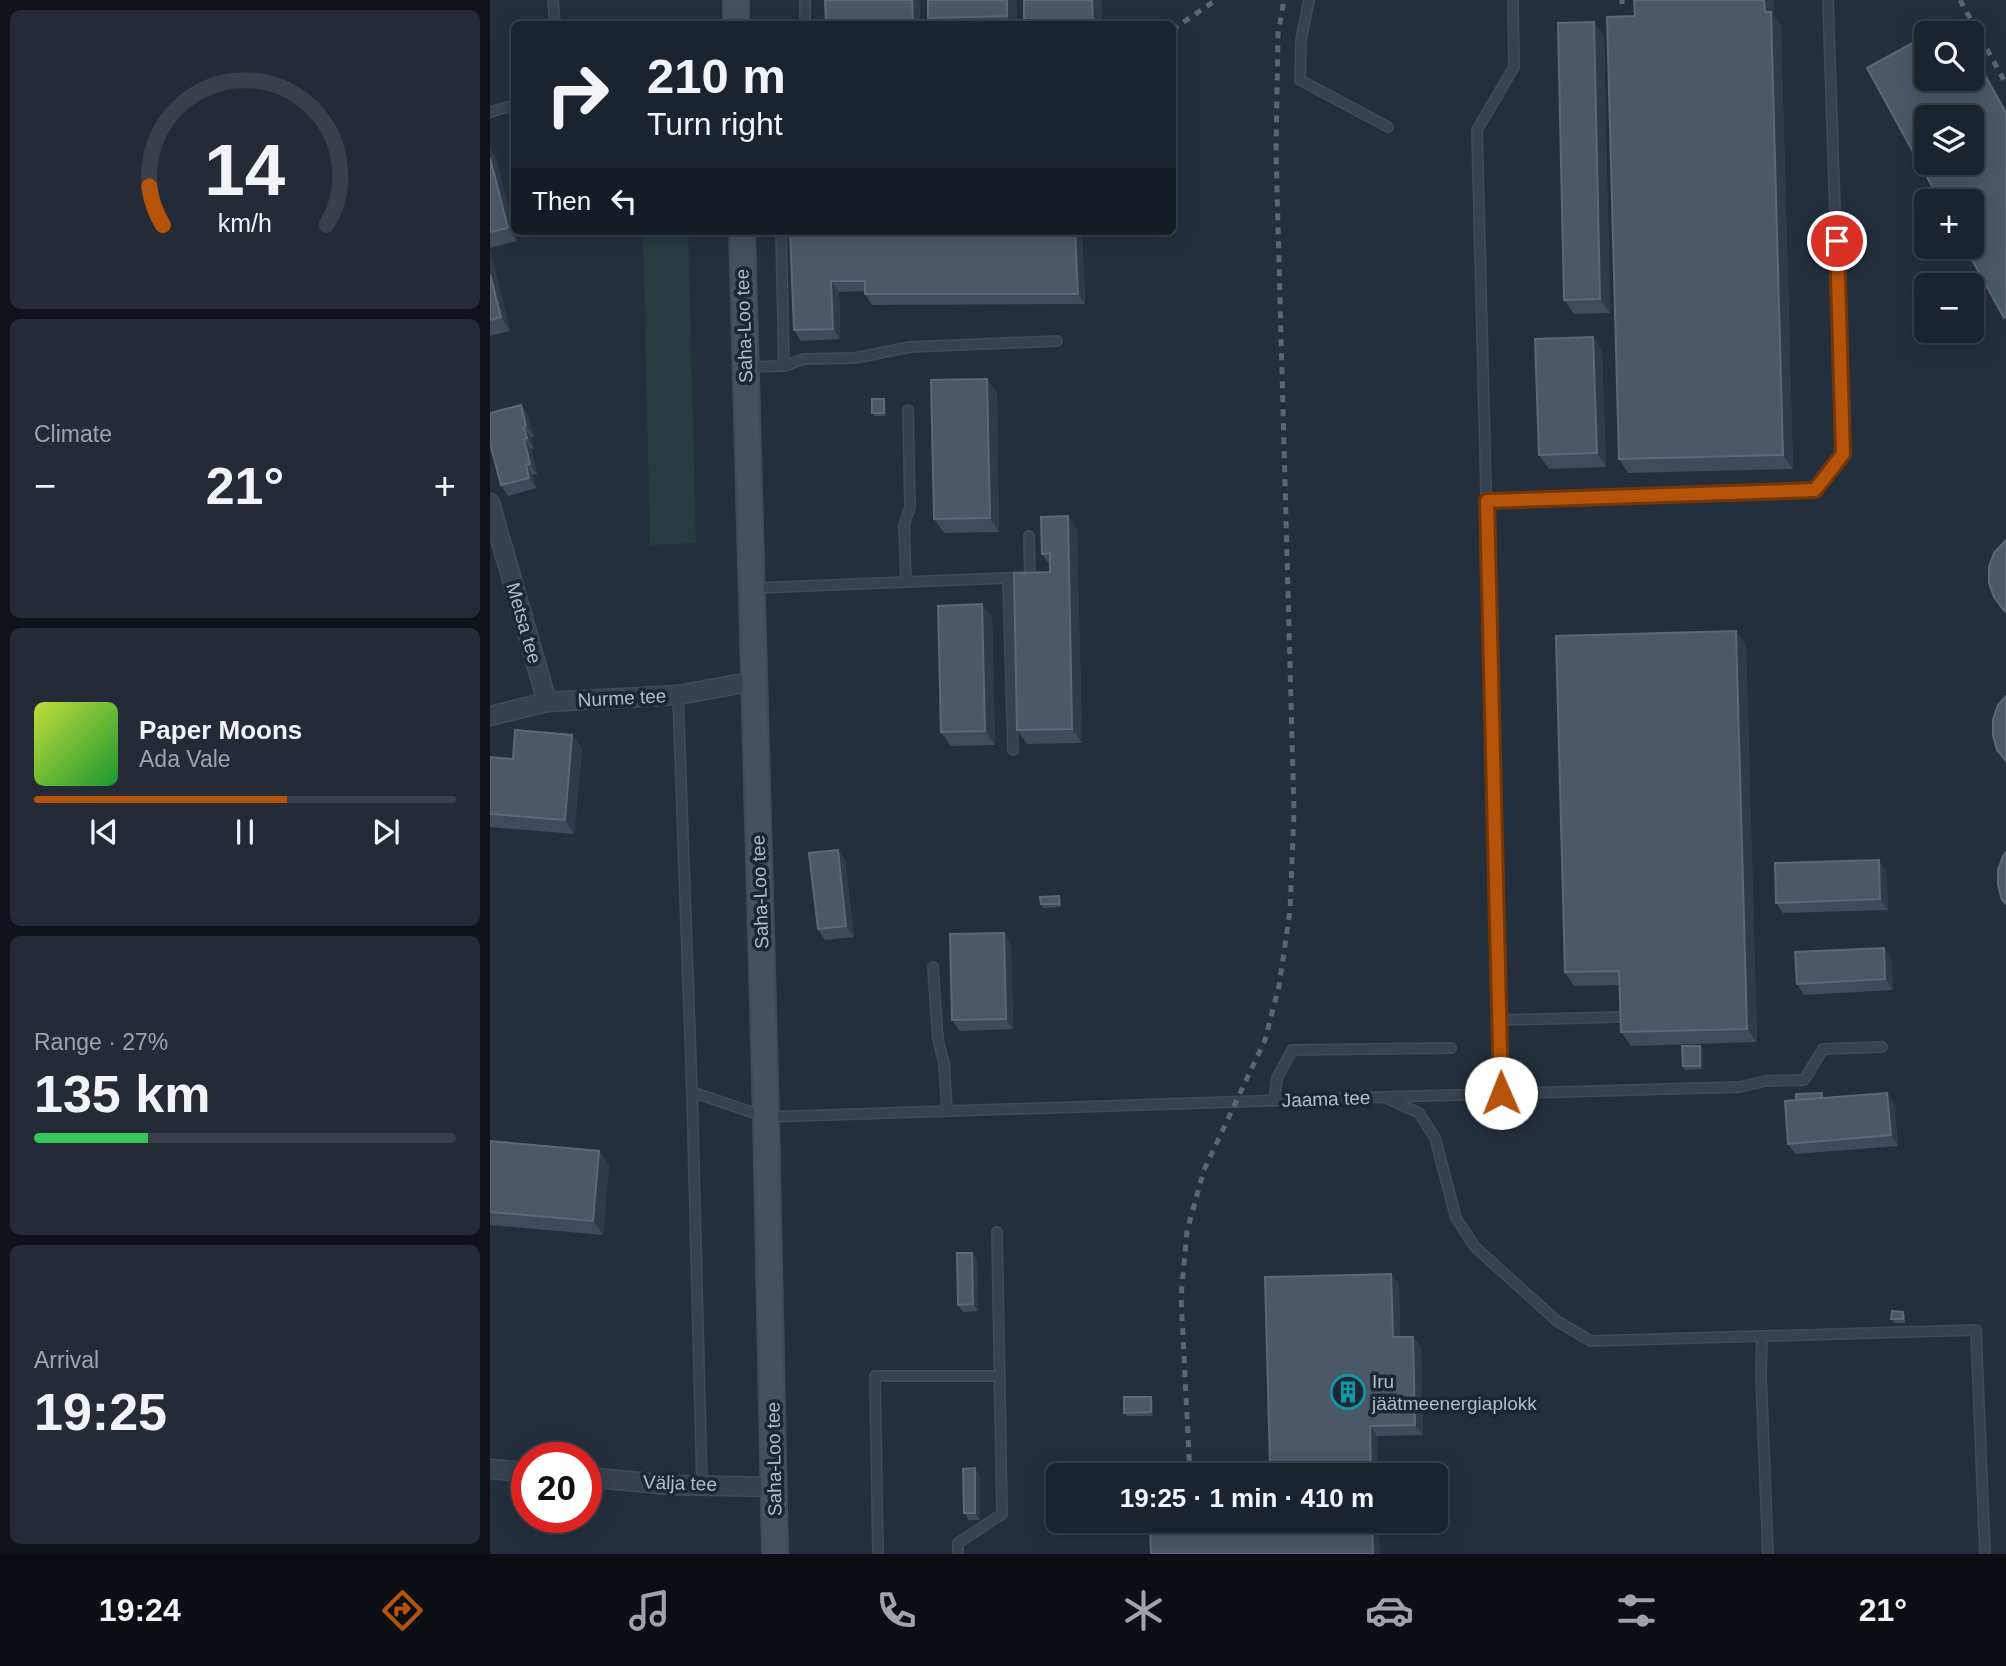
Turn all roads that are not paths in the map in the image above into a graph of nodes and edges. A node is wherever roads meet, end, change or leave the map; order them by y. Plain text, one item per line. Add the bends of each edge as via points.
1 (553, 0) edge
2 (736, 0) edge
3 (805, 0) edge
4 (1309, 0) edge
5 (1513, 0) edge
6 (1828, 0) edge
7 (555, 21) edge
8 (736, 21) edge
9 (805, 21) edge
10 (511, 106) edge
11 (490, 112) edge
12 (1388, 127) dead end
13 (742, 235) edge
14 (781, 235) edge
15 (1056, 341) dead end
16 (784, 366) junction
17 (745, 367) junction
18 (908, 410) dead end
19 (1487, 501) junction
20 (492, 514) edge
21 (1029, 537) dead end
22 (1008, 578) junction
23 (906, 582) junction
24 (753, 588) junction
25 (755, 681) junction
26 (678, 695) junction
27 (547, 702) junction
28 (490, 716) edge
29 (1013, 750) dead end
30 (933, 967) dead end
31 (1621, 1017) edge
32 (1500, 1020) junction
33 (1882, 1047) dead end
34 (1451, 1048) dead end
35 (692, 1091) junction
36 (1501, 1093) junction
37 (1384, 1097) junction
38 (1274, 1101) junction
39 (947, 1111) junction
40 (766, 1117) junction
41 (997, 1233) dead end
42 (1762, 1337) junction
43 (1000, 1376) junction
44 (490, 1469) edge
45 (511, 1471) edge
46 (602, 1479) edge
47 (702, 1484) junction
48 (775, 1487) junction
49 (775, 1554) edge
50 (878, 1554) edge
51 (958, 1554) edge
52 (1769, 1554) edge
53 (1985, 1554) edge

1 - 7 lane
2 - 8 main road
3 - 9 lane
4 - 12 lane via 1300,80
5 - 19 lane via 1514,67 1477,130
6 - 19 lane via 1843,454 1815,490
10 - 11 lane
13 - 17 main road, Saha-Loo tee
14 - 16 lane
15 - 16 lane via 910,347 855,358 804,359
16 - 17 lane
17 - 24 main road, Saha-Loo tee
18 - 23 lane
19 - 32 lane
20 - 27 street, Metsa tee
21 - 22 lane via 1030,578
22 - 23 lane
22 - 29 lane
23 - 24 lane
24 - 25 main road, Saha-Loo tee
25 - 26 street, Nurme tee
25 - 40 main road, Saha-Loo tee
26 - 27 street, Nurme tee
26 - 35 lane
27 - 28 street, Nurme tee
30 - 39 lane
31 - 32 lane
32 - 36 lane
33 - 36 lane via 1824,1049 1804,1080 1740,1087
34 - 38 lane via 1293,1051 1277,1078
35 - 40 lane
35 - 47 lane
36 - 37 lane
37 - 38 lane, Jaama tee
37 - 42 lane, Jaama tee via 1419,1114 1435,1139 1456,1218 1475,1247 1557,1321 1591,1341
38 - 39 lane, Jaama tee
39 - 40 lane, Jaama tee
40 - 48 main road, Saha-Loo tee
41 - 43 lane
42 - 52 lane
42 - 53 lane, Jaama tee via 1976,1330
43 - 50 lane via 875,1376
43 - 51 lane via 1002,1514 958,1543
44 - 45 street
46 - 47 street, Välja tee
47 - 48 street, Välja tee
48 - 49 main road, Saha-Loo tee

